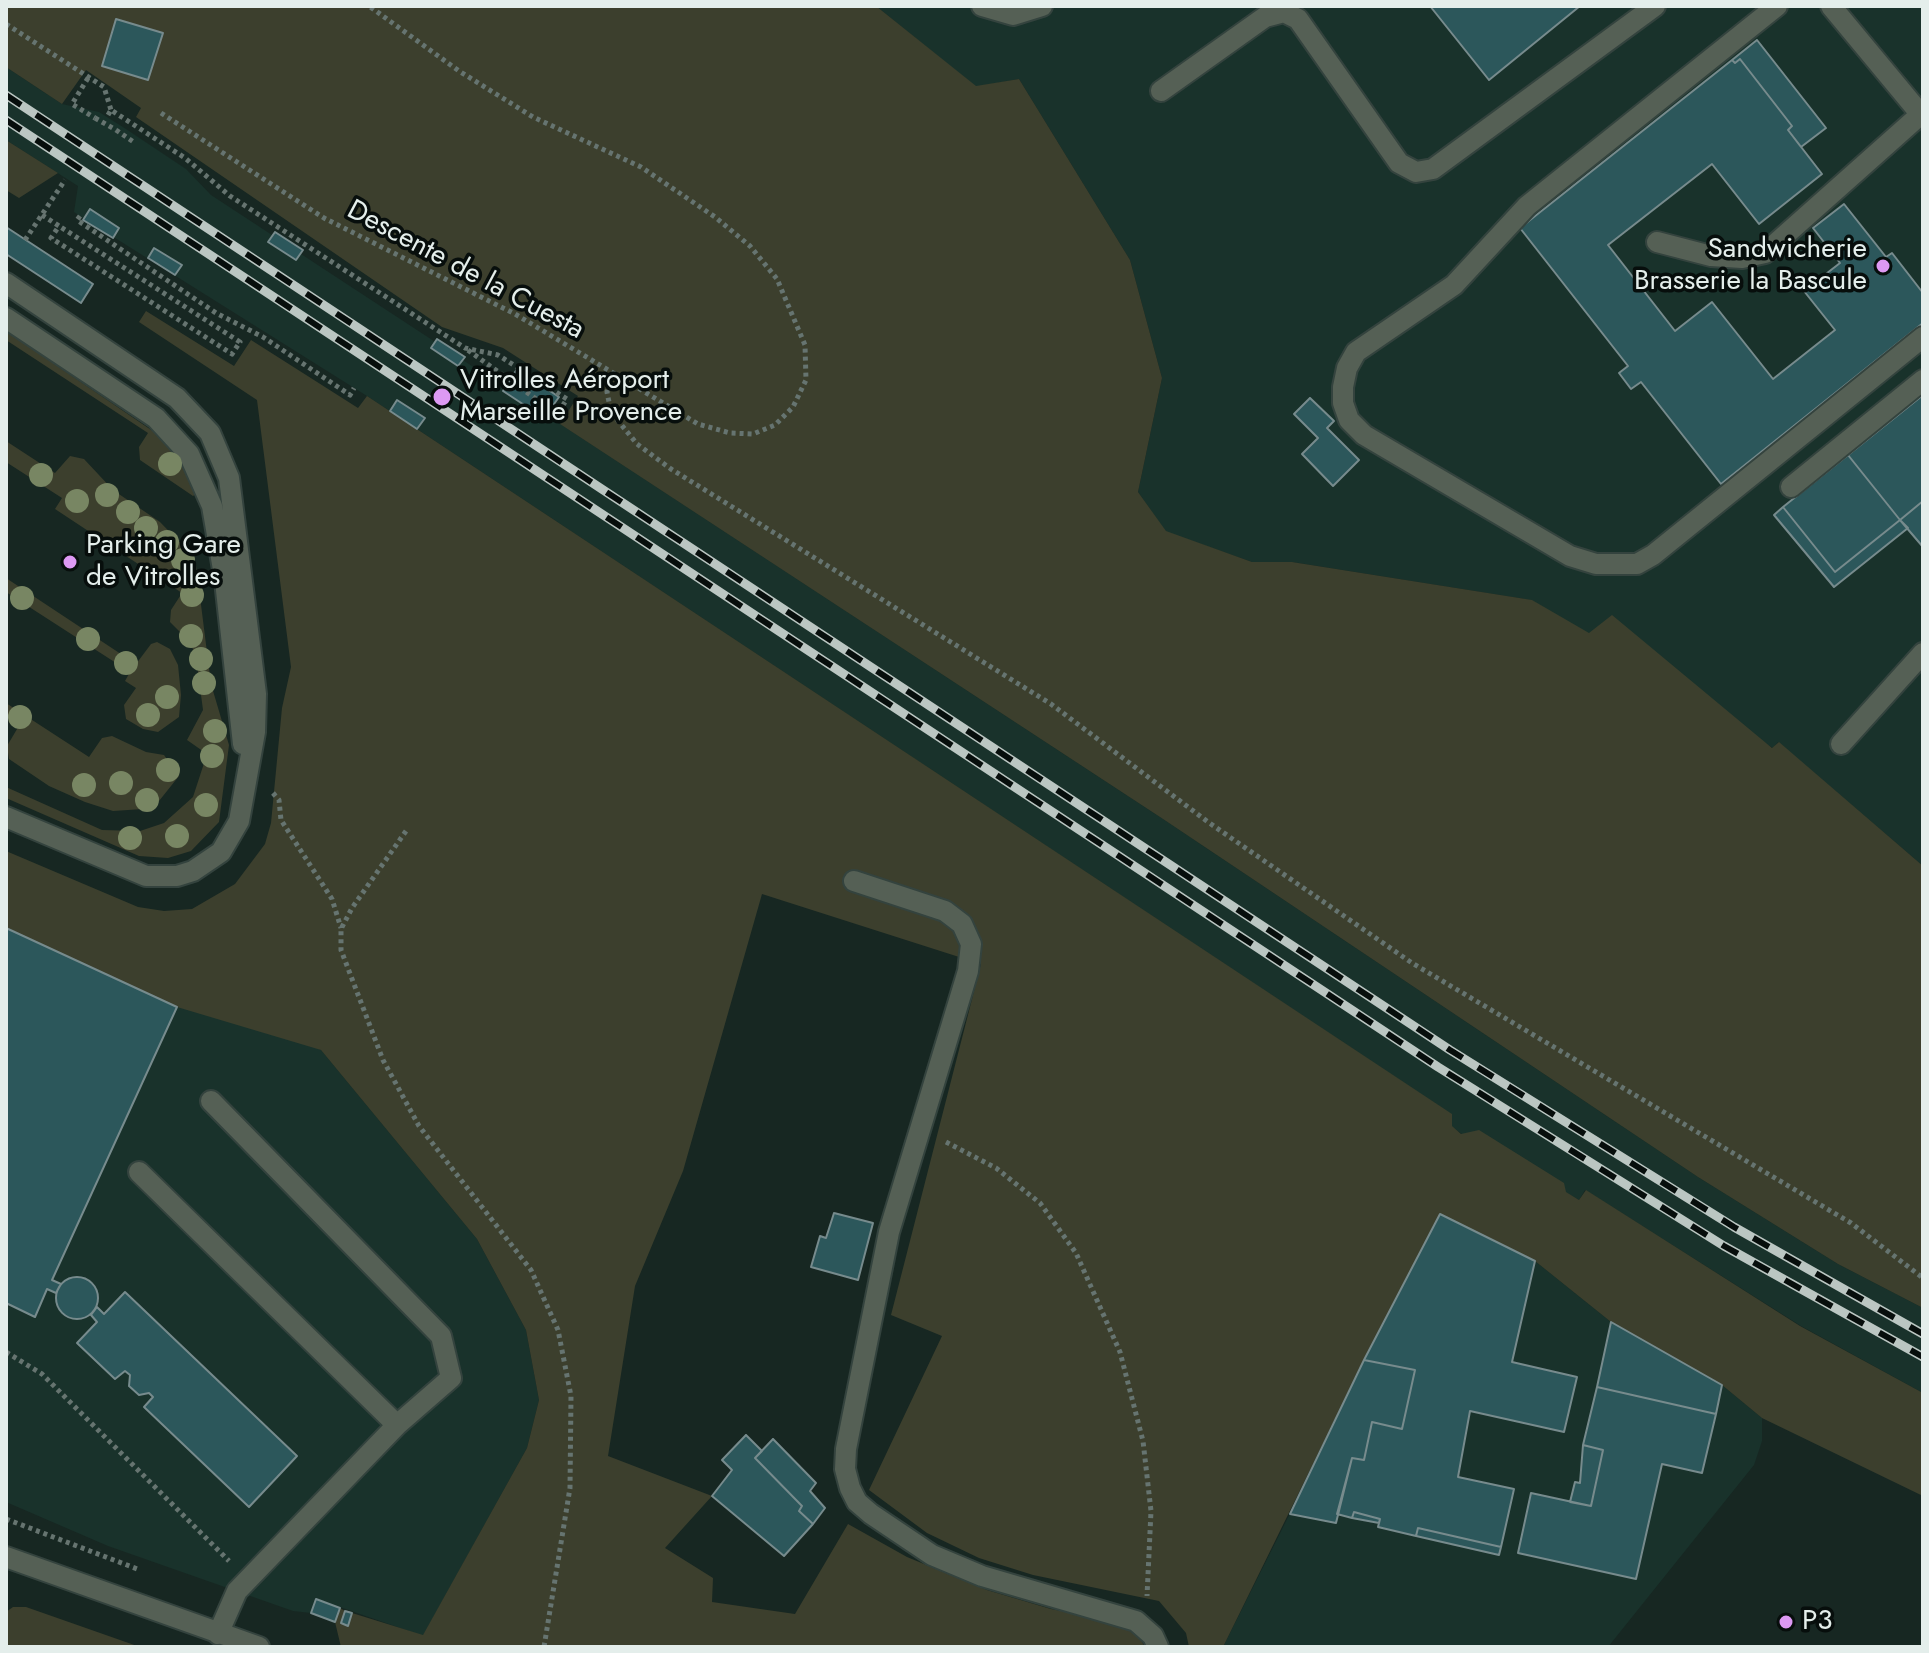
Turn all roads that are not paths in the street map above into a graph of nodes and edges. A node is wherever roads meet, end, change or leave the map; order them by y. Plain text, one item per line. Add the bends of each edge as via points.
1 (982, 6) edge
2 (1042, 6) edge
3 (1655, 6) edge
4 (1777, 6) edge
5 (1831, 6) edge
6 (1161, 91) dead end
7 (1922, 116) edge
8 (1657, 242) dead end
9 (6, 283) edge
10 (6, 318) edge
11 (1923, 337) edge
12 (1923, 380) edge
13 (1791, 487) dead end
14 (1923, 653) edge
15 (1841, 744) dead end
16 (243, 800) junction
17 (6, 817) edge
18 (854, 881) dead end
19 (211, 1101) dead end
20 (139, 1172) dead end
21 (397, 1425) junction
22 (6, 1557) edge
23 (218, 1634) junction
24 (259, 1647) edge
25 (1158, 1647) edge

1 - 2 street via 1013,15
3 - 6 street via 1433,169 1416,172 1399,163 1298,19 1284,12 1265,17
4 - 11 street via 1527,206 1454,285 1356,352 1343,387 1349,420 1364,435 1570,556 1596,564 1637,564
5 - 7 street
7 - 8 street via 1765,253 1711,256
9 - 16 street via 177,398 196,415 221,453 229,478 256,694
10 - 16 street via 156,418 174,435 203,480 225,581 242,725
12 - 13 street
14 - 15 street
16 - 17 street via 236,828 221,852 177,876 132,872
18 - 25 street via 945,911 962,924 971,944 968,971 889,1232 846,1449 850,1488 871,1514 955,1566 1116,1613 1136,1621
19 - 21 street via 441,1336 451,1378
20 - 21 street
21 - 23 street via 237,1591
22 - 23 street
23 - 24 street

